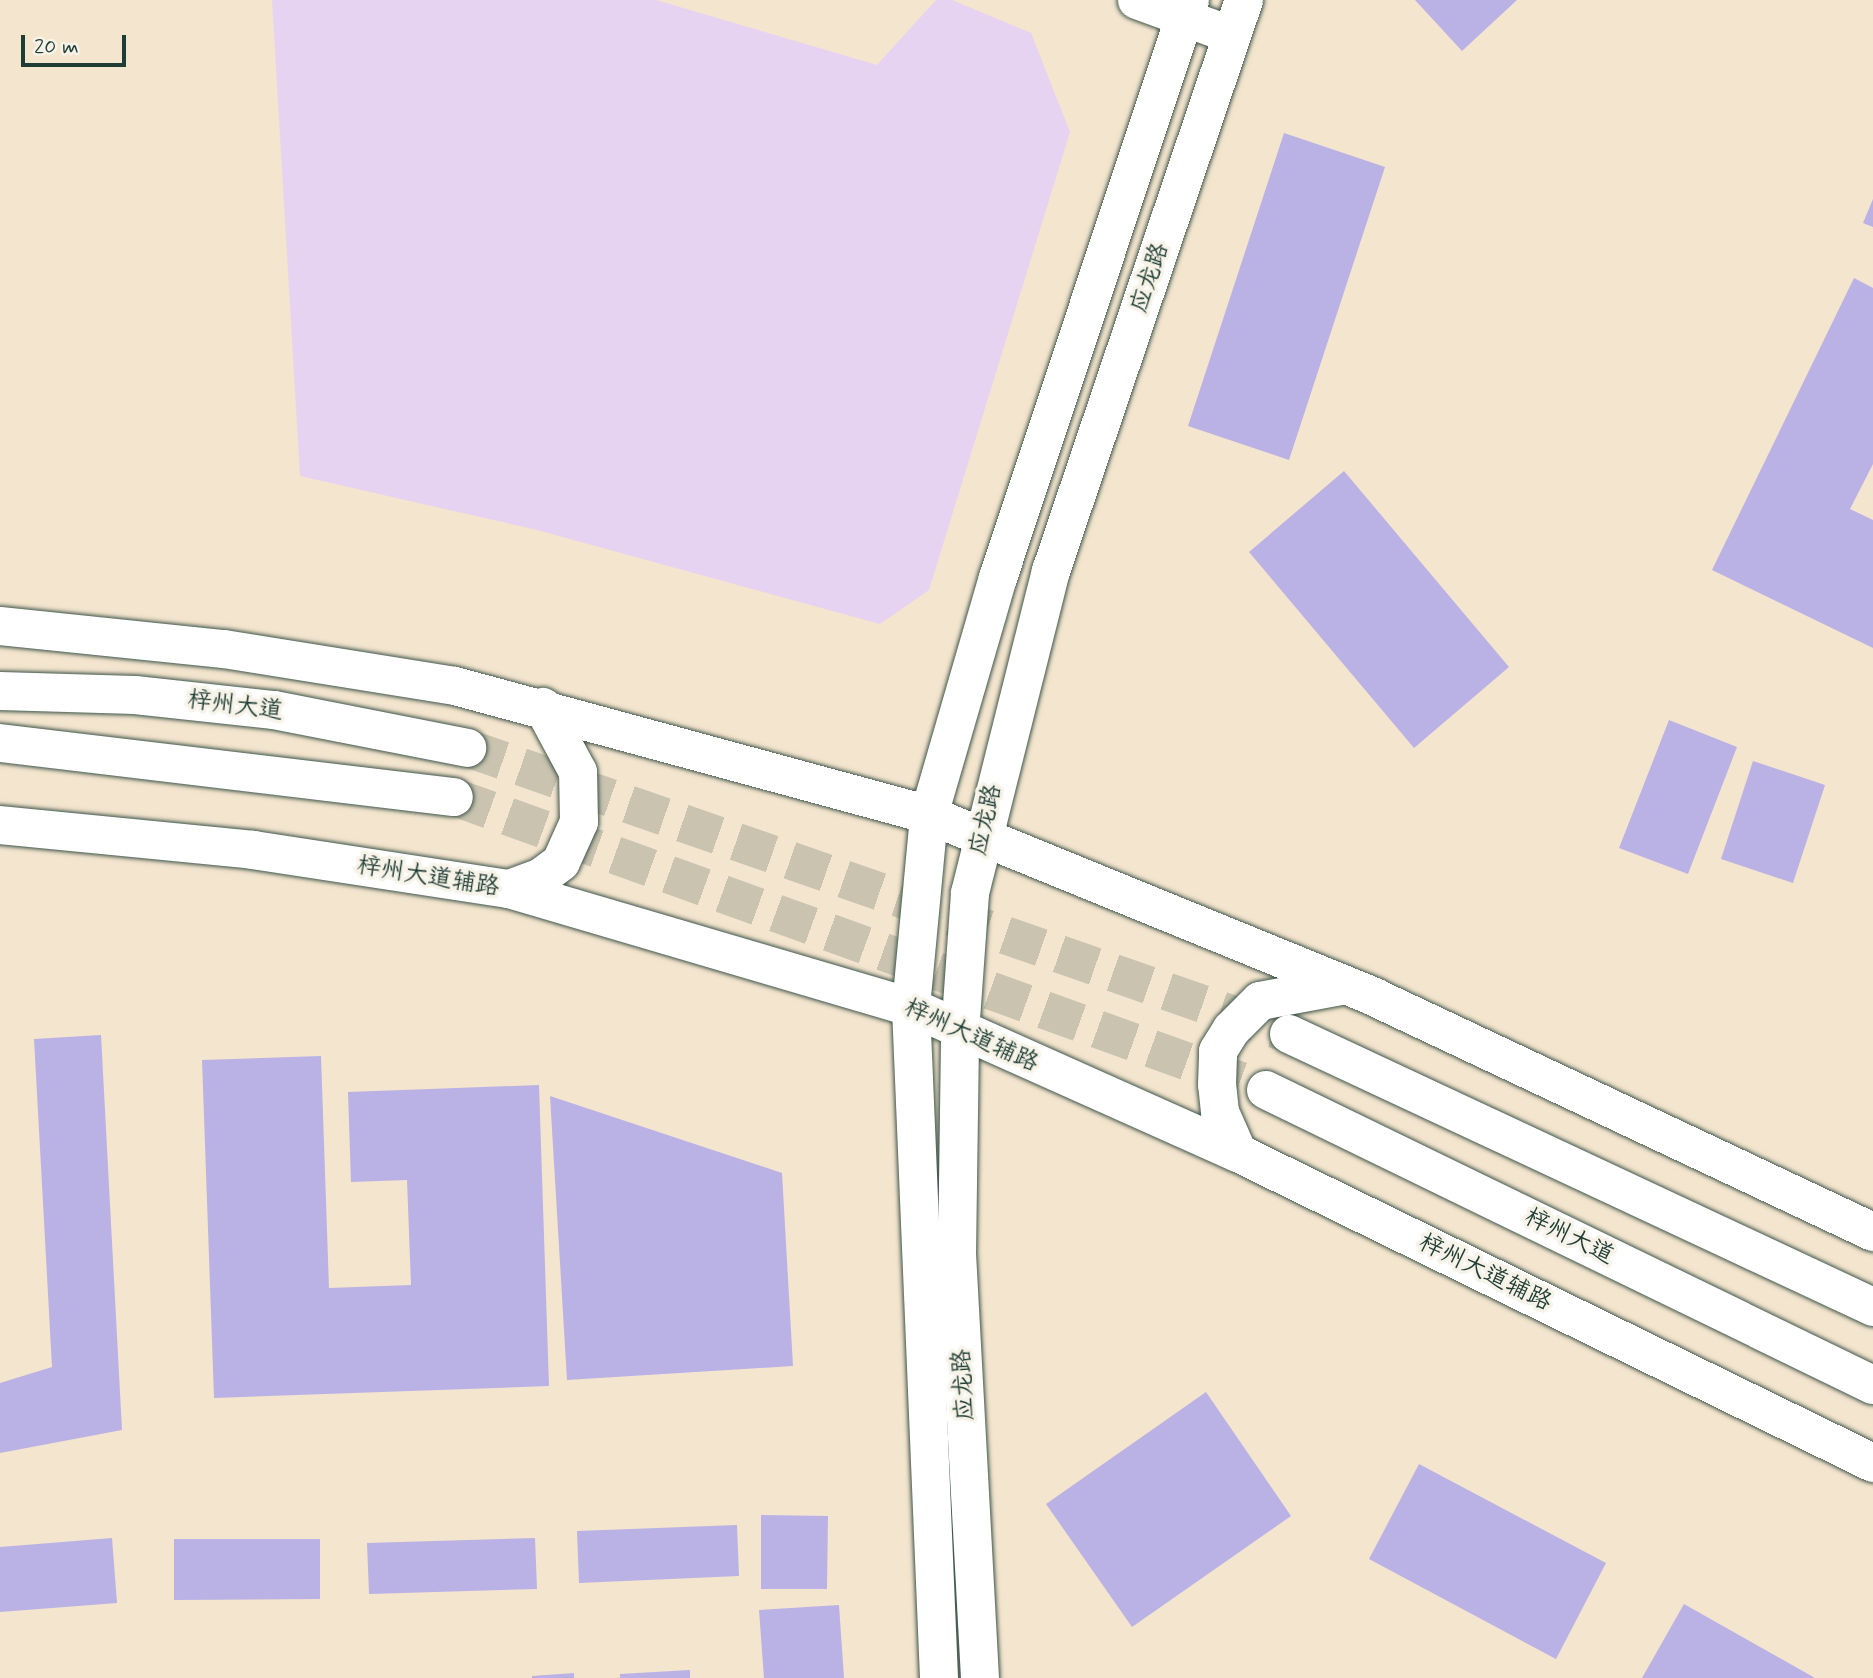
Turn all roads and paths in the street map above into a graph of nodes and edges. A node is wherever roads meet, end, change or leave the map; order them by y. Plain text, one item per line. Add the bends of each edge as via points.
1 (1136, 0) edge
2 (1187, 8) edge
3 (1238, 18) edge
4 (0, 626) edge
5 (0, 691) edge
6 (543, 707) junction
7 (0, 743) edge
8 (467, 748) tunnel mouth
9 (454, 797) tunnel mouth
10 (929, 815) junction
11 (0, 825) edge
12 (980, 838) junction
13 (509, 889) junction
14 (1343, 986) junction
15 (911, 1007) junction
16 (960, 1033) junction
17 (1289, 1034) tunnel mouth
18 (1266, 1090) tunnel mouth
19 (1238, 1153) junction
20 (1873, 1232) edge
21 (1873, 1307) edge
22 (1873, 1385) edge
23 (1873, 1463) edge
24 (939, 1678) edge
25 (980, 1678) edge

1 - 2 street
2 - 3 street
2 - 10 main road, 应龙路 via 998,578
3 - 12 main road, 应龙路 via 1051,570
4 - 6 main road via 224,649
5 - 8 main road, 梓州大道 via 135,695 274,710
6 - 10 main road
6 - 13 main road via 578,772 579,822 561,862 540,878
7 - 9 main road
10 - 12 main road
10 - 15 main road, 应龙路
11 - 13 main road, 梓州大道辅路 via 253,850
12 - 14 main road
12 - 16 main road, 应龙路
13 - 15 main road, 梓州大道辅路
14 - 19 main road via 1260,1001 1231,1030 1218,1051 1217,1085 1220,1112
14 - 20 main road
15 - 16 main road, 梓州大道辅路
15 - 24 main road, 应龙路
16 - 19 main road, 梓州大道辅路
16 - 25 main road, 应龙路 via 957,1256
17 - 21 main road
18 - 22 main road, 梓州大道
19 - 23 main road, 梓州大道辅路

